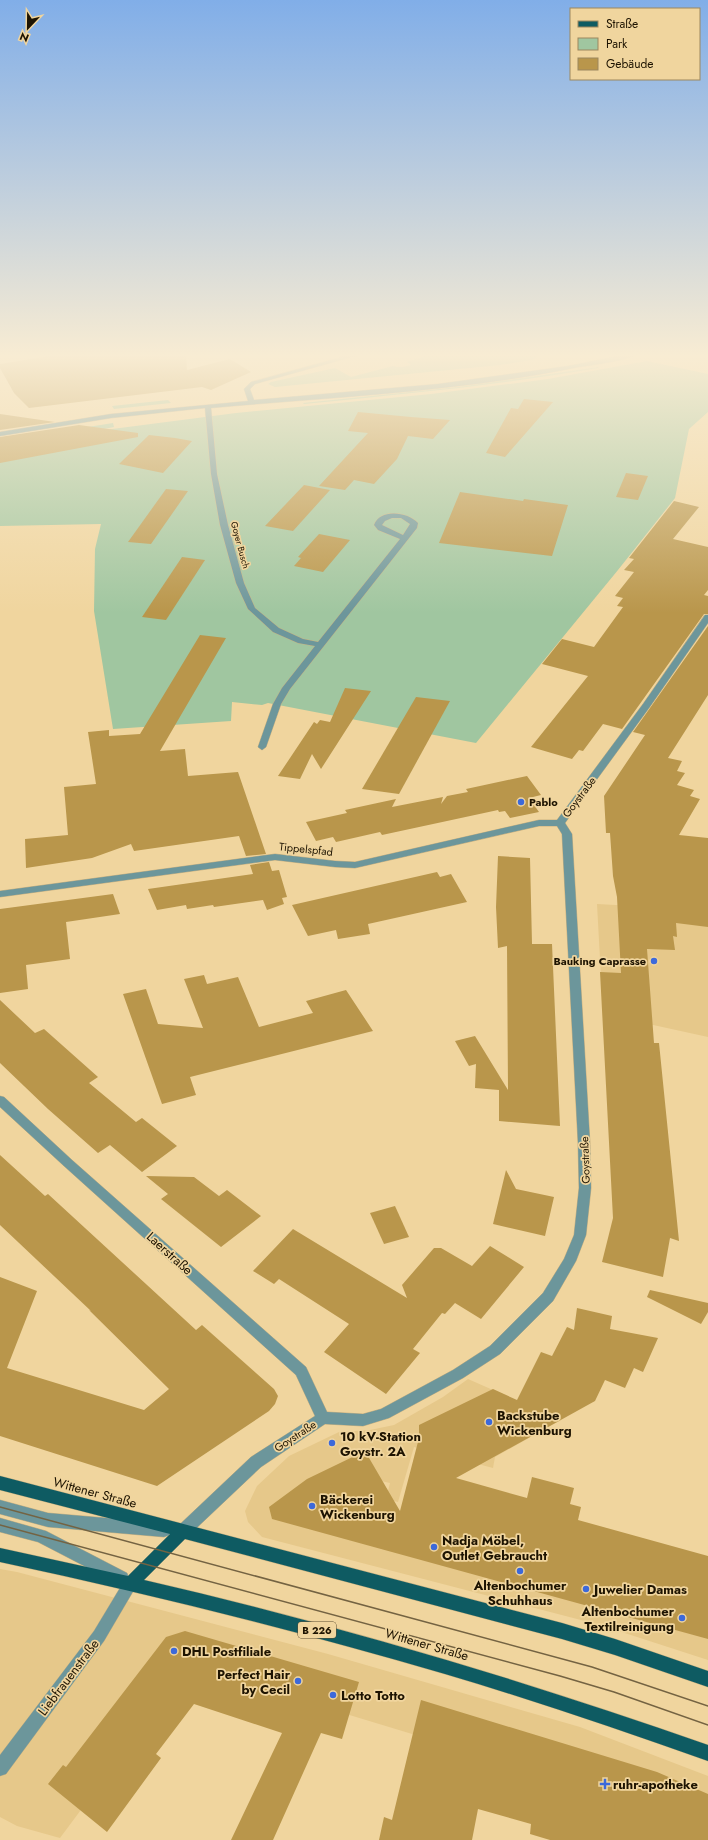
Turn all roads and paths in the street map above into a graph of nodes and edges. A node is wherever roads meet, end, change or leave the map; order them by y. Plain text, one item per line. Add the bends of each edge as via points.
1 (211, 441) edge
2 (404, 538) junction
3 (708, 617) edge
4 (705, 626) edge
5 (319, 645) junction
6 (262, 747) dead end
7 (560, 822) junction
8 (0, 894) edge
9 (0, 1100) edge
10 (323, 1418) junction
11 (0, 1483) edge
12 (0, 1507) edge
13 (0, 1525) edge
14 (182, 1532) junction
15 (0, 1555) edge
16 (131, 1583) junction
17 (708, 1679) edge
18 (708, 1753) edge
19 (0, 1768) edge

1 - 5 street, Goyer Busch via 224,525 240,583 252,608 276,630
2 - 2 street via 414,526 412,520 394,516 379,522 381,528
2 - 5 street
3 - 4 street, Goystraße
4 - 7 street, Goystraße
5 - 6 street via 277,704
7 - 8 street, Tippelspfad via 539,823 355,865 275,857
7 - 10 street, Goystraße via 567,834 584,1143 585,1188 580,1235 570,1262 548,1297 495,1350 464,1370 384,1414 362,1420
9 - 10 street, Laerstraße via 302,1371
10 - 14 street, Goystraße via 256,1462
11 - 14 main road, Wittener Straße
12 - 14 street via 48,1520
13 - 16 street via 41,1536
14 - 16 main road
14 - 17 main road, Wittener Straße via 562,1632
15 - 16 main road, Wittener Straße / B 226
16 - 18 main road, Wittener Straße / B 226 via 244,1610 405,1654 632,1725
16 - 19 street, Liebfrauenstraße via 99,1636

